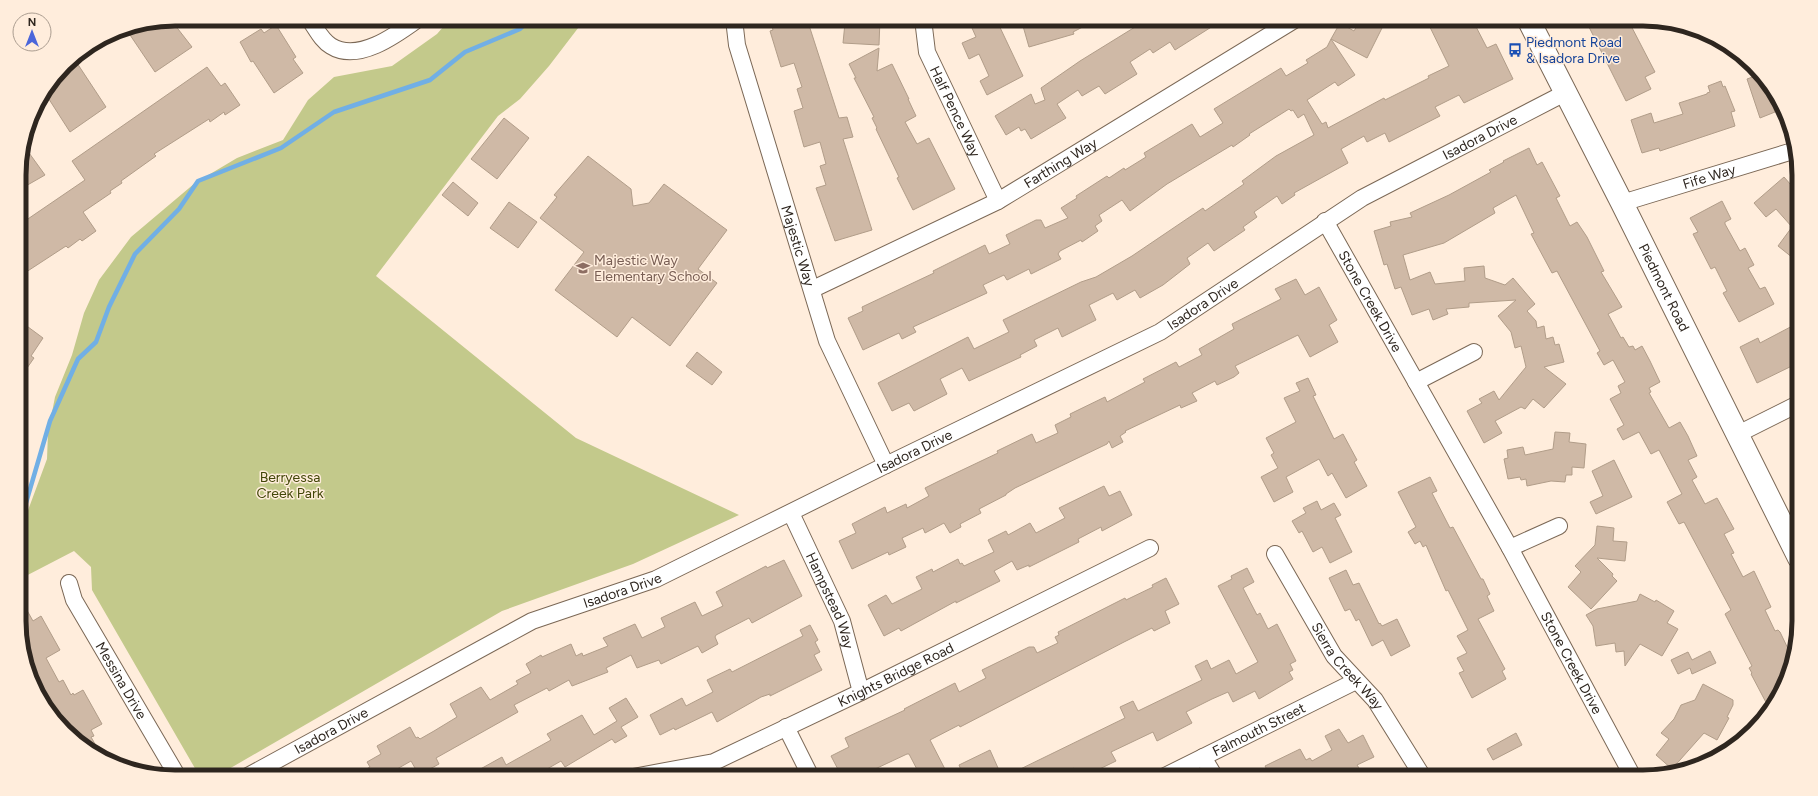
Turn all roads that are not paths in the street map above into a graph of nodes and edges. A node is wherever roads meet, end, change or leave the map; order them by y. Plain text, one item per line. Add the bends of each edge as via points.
1 (314, 26) edge
2 (408, 26) edge
3 (735, 26) edge
4 (924, 26) edge
5 (1285, 26) edge
6 (1532, 26) edge
7 (1565, 92) junction
8 (1790, 152) edge
9 (998, 201) junction
10 (1622, 203) junction
11 (1325, 221) junction
12 (813, 289) junction
13 (1474, 352) dead end
14 (1416, 382) junction
15 (1792, 407) edge
16 (1738, 434) junction
17 (886, 465) junction
18 (791, 513) junction
19 (1559, 526) dead end
20 (1792, 544) edge
21 (1150, 548) dead end
22 (1510, 548) junction
23 (1275, 554) dead end
24 (69, 582) dead end
25 (1356, 681) junction
26 (861, 692) junction
27 (786, 727) junction
28 (1203, 757) junction
29 (174, 770) edge
30 (259, 770) edge
31 (671, 770) edge
32 (808, 770) edge
33 (1177, 770) edge
34 (1211, 770) edge
35 (1418, 770) edge
36 (1629, 770) edge

1 - 2 street via 330,45 350,52 388,39
3 - 12 street, Majestic Way via 738,45
4 - 9 street, Half Pence Way via 927,52
5 - 9 street, Farthing Way
6 - 7 main road, Piedmont Road
7 - 10 main road, Piedmont Road
7 - 11 street, Isadora Drive via 1362,198
8 - 10 street, Fife Way
9 - 12 street, Farthing Way
10 - 16 main road, Piedmont Road
11 - 14 street, Stone Creek Drive
11 - 17 street, Isadora Drive via 1160,332
12 - 17 street, Majestic Way via 827,341
13 - 14 street
14 - 22 street, Stone Creek Drive
15 - 16 street
16 - 20 main road, Piedmont Road
17 - 18 street, Isadora Drive
18 - 26 street, Hampstead Way via 842,621
18 - 30 street, Isadora Drive via 656,579 532,621
19 - 22 street
21 - 26 street, Knights Bridge Road
22 - 36 street, Stone Creek Drive
23 - 25 street, Sierra Creek Way via 1334,656
24 - 29 street, Messina Drive via 74,600
25 - 28 street, Falmouth Street
25 - 35 street, Sierra Creek Way via 1375,700
26 - 27 street, Knights Bridge Road
27 - 31 street, Knights Bridge Road via 714,762
27 - 32 street
28 - 33 street, Falmouth Street
28 - 34 street

